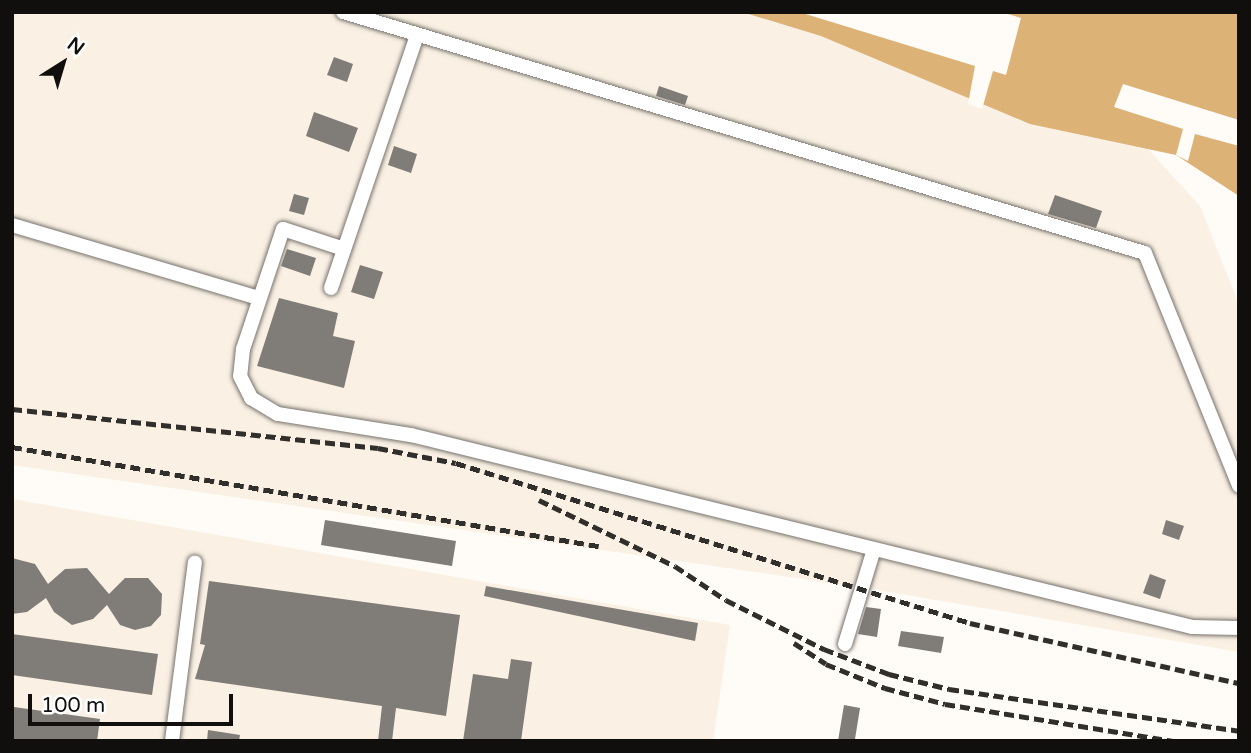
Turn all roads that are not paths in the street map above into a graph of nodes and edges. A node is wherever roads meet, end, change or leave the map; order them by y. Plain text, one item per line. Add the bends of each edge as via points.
1 (343, 12) edge
2 (417, 35) junction
3 (12, 225) edge
4 (344, 249) junction
5 (331, 288) dead end
6 (259, 298) junction
7 (1239, 486) edge
8 (874, 549) junction
9 (195, 562) dead end
10 (1239, 628) edge
11 (845, 644) dead end
12 (172, 741) edge

1 - 2 lane
2 - 4 lane
2 - 7 lane via 1144,253
3 - 6 lane
4 - 5 lane
4 - 6 lane via 283,229
6 - 8 lane via 240,376 251,398 278,414 411,435
8 - 10 lane via 1192,627
8 - 11 lane
9 - 12 lane

